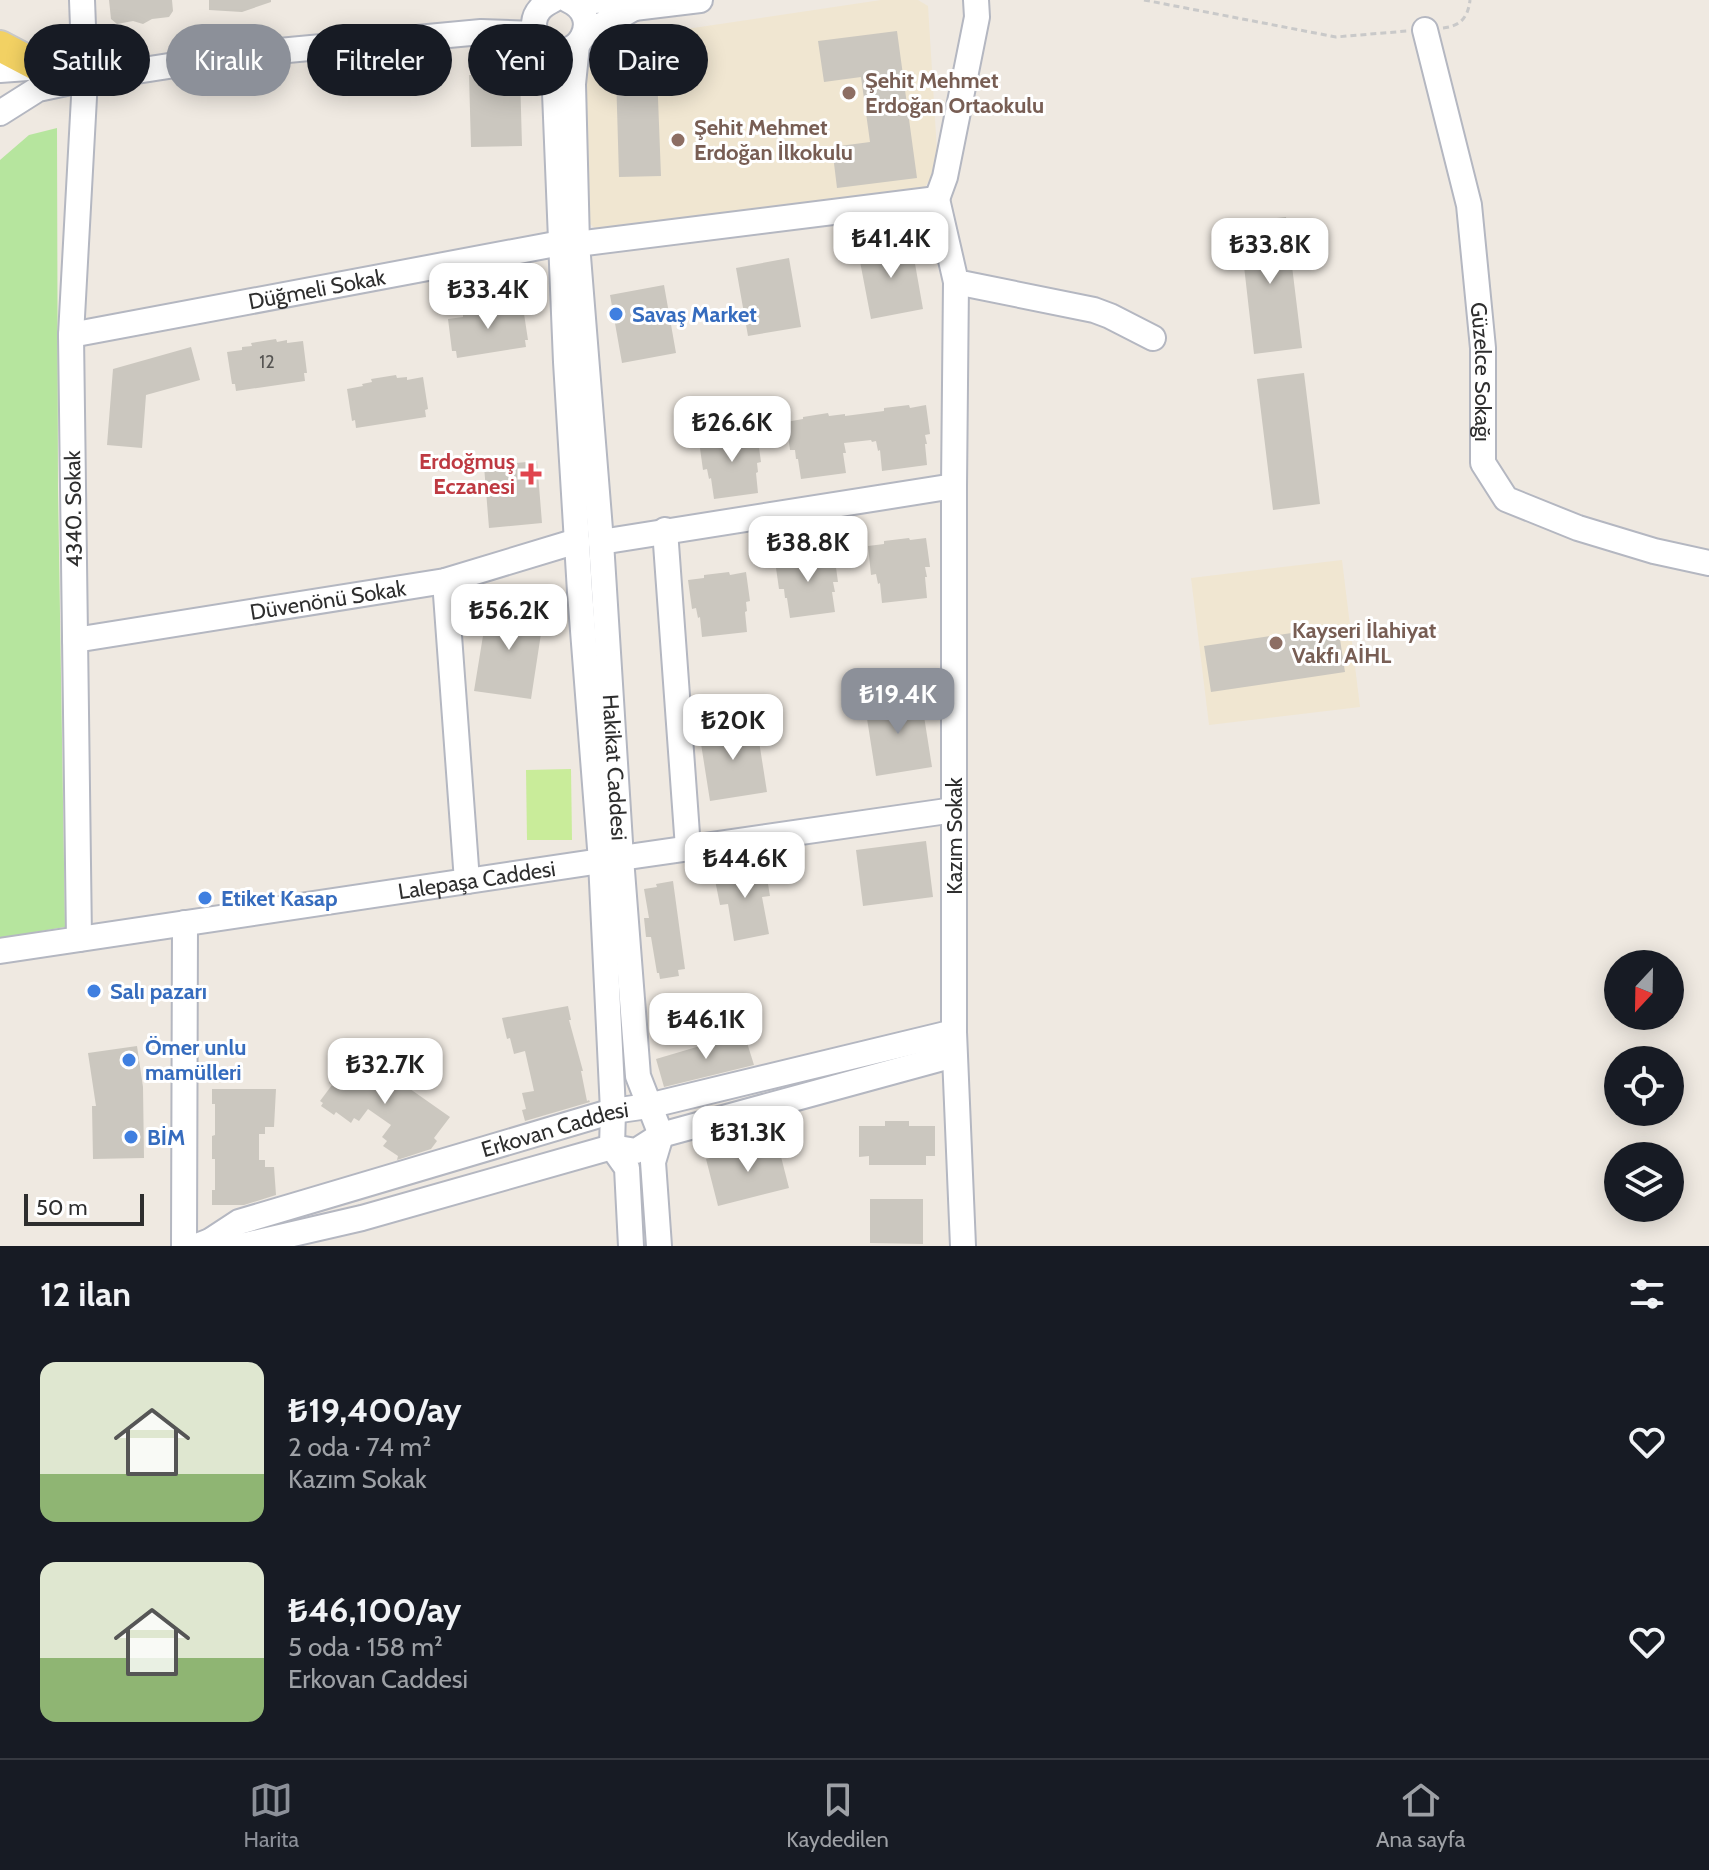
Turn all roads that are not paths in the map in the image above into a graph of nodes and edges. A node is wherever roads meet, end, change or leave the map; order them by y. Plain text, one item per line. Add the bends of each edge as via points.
1 (82, 0) edge
2 (700, 0) edge
3 (976, 0) edge
4 (634, 8) junction
5 (550, 12) edge
6 (83, 24) edge
7 (1425, 30) road end
8 (581, 38) junction
9 (0, 46) edge
10 (24, 59) edge
11 (24, 67) edge
12 (150, 69) edge
13 (0, 70) edge
14 (27, 96) edge
15 (84, 96) edge
16 (0, 113) edge
17 (937, 199) junction
18 (569, 244) junction
19 (956, 282) junction
20 (71, 335) junction
21 (1153, 338) dead end
22 (954, 486) junction
23 (665, 530) junction
24 (589, 541) junction
25 (1709, 563) edge
26 (445, 581) junction
27 (75, 640) junction
28 (954, 810) junction
29 (688, 848) junction
30 (611, 859) junction
31 (467, 881) junction
32 (185, 923) junction
33 (79, 939) junction
34 (0, 951) edge
35 (954, 1044) junction
36 (648, 1106) junction
37 (613, 1111) junction
38 (661, 1135) junction
39 (612, 1147) junction
40 (240, 1238) edge
41 (204, 1244) edge
42 (184, 1246) edge
43 (631, 1246) edge
44 (659, 1246) edge
45 (963, 1246) edge

1 - 6 street, 4340. Sokak
2 - 4 street
3 - 17 street via 977,17
4 - 5 street via 604,0
4 - 8 street
5 - 8 street via 585,15
5 - 8 street via 554,50 562,51
5 - 12 street via 481,32 246,54
5 - 18 street, Hakikat Caddesi
7 - 25 street, Güzelce Sokağı via 1469,205 1483,348 1483,463 1506,499 1578,528
8 - 18 street, Hakikat Caddesi via 573,84
9 - 10 main road
11 - 13 street
14 - 16 street
15 - 20 street, 4340. Sokak
17 - 18 street, Düğmeli Sokak
17 - 19 street
18 - 20 street, Düğmeli Sokak
18 - 24 street, Hakikat Caddesi via 566,362
19 - 21 street via 1094,310
19 - 22 street, Kazım Sokak
20 - 27 street, 4340. Sokak
22 - 23 street, Düvenönü Sokak
22 - 28 street, Kazım Sokak
23 - 24 street, Düvenönü Sokak
23 - 29 street
24 - 26 street, Düvenönü Sokak
24 - 30 street, Hakikat Caddesi
26 - 27 street, Düvenönü Sokak
26 - 31 street
27 - 33 street, 4340. Sokak
28 - 29 street, Lalepaşa Caddesi
28 - 35 street, Kazım Sokak
29 - 30 street, Lalepaşa Caddesi
30 - 31 street, Lalepaşa Caddesi
30 - 36 street, Hakikat Caddesi via 638,1076
30 - 37 street, Hakikat Caddesi
31 - 32 street, Lalepaşa Caddesi
32 - 33 street, Lalepaşa Caddesi
32 - 42 street
33 - 34 street, Lalepaşa Caddesi
35 - 36 street, Erkovan Caddesi
35 - 38 street, Erkovan Caddesi
35 - 45 street, Kazım Sokak
36 - 37 street, Erkovan Caddesi
36 - 38 street, Hakikat Caddesi
37 - 39 street, Hakikat Caddesi
37 - 40 street, Erkovan Caddesi
38 - 39 street, Erkovan Caddesi via 636,1151
38 - 44 street via 653,1162
39 - 40 street, Erkovan Caddesi via 362,1218
39 - 43 street, Hakikat Caddesi via 627,1168
40 - 41 street, Erkovan Caddesi

